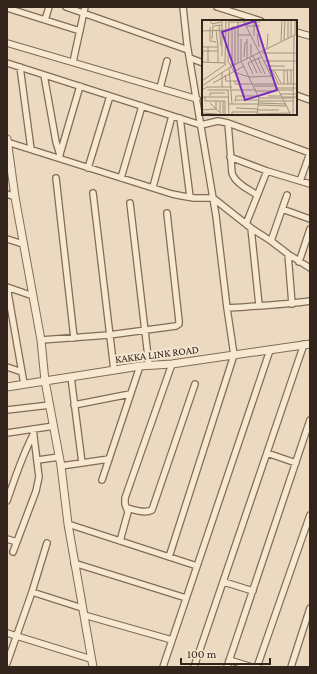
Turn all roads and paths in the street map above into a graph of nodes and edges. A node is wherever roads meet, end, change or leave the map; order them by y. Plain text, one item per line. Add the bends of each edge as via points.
1 (49, 7) edge
2 (66, 7) edge
3 (183, 7) edge
4 (217, 7) edge
5 (7, 8) edge
6 (85, 10) edge
7 (45, 20) junction
8 (258, 20) edge
9 (80, 31) junction
10 (297, 32) edge
11 (310, 36) edge
12 (7, 43) edge
13 (188, 50) junction
14 (190, 58) junction
15 (167, 61) dead end
16 (73, 62) junction
17 (7, 63) edge
18 (202, 63) edge
19 (20, 67) junction
20 (44, 75) junction
21 (80, 86) junction
22 (160, 88) junction
23 (297, 95) edge
24 (110, 96) junction
25 (197, 99) junction
26 (310, 100) edge
27 (142, 106) junction
28 (172, 116) junction
29 (180, 118) junction
30 (228, 123) junction
31 (201, 125) junction
32 (7, 140) edge
33 (31, 149) junction
34 (310, 153) edge
35 (59, 157) junction
36 (230, 157) junction
37 (88, 168) junction
38 (267, 170) junction
39 (56, 178) dead end
40 (121, 178) junction
41 (300, 181) junction
42 (310, 184) edge
43 (152, 187) junction
44 (93, 193) dead end
45 (7, 194) edge
46 (257, 195) junction
47 (287, 195) dead end
48 (15, 197) junction
49 (190, 198) junction
50 (213, 198) junction
51 (130, 203) dead end
52 (282, 209) junction
53 (167, 213) dead end
54 (310, 219) edge
55 (249, 226) junction
56 (310, 229) edge
57 (7, 239) edge
58 (272, 241) junction
59 (23, 244) junction
60 (288, 254) junction
61 (299, 262) junction
62 (310, 268) edge
63 (7, 287) edge
64 (33, 296) junction
65 (310, 301) edge
66 (292, 304) junction
67 (259, 305) junction
68 (227, 308) junction
69 (145, 331) junction
70 (109, 335) junction
71 (74, 338) junction
72 (41, 340) junction
73 (307, 344) edge
74 (270, 350) junction
75 (234, 355) junction
76 (172, 364) junction
77 (140, 366) junction
78 (149, 366) junction
79 (7, 367) edge
80 (114, 370) junction
81 (22, 372) junction
82 (71, 377) junction
83 (45, 381) junction
84 (24, 384) junction
85 (195, 384) dead end
86 (7, 387) edge
87 (130, 394) junction
88 (50, 405) junction
89 (74, 405) junction
90 (7, 410) edge
91 (310, 420) edge
92 (54, 426) junction
93 (33, 432) junction
94 (7, 433) edge
95 (267, 453) junction
96 (60, 457) junction
97 (109, 459) junction
98 (38, 460) junction
99 (82, 463) junction
100 (296, 463) junction
101 (61, 466) junction
102 (102, 480) dead end
103 (7, 501) edge
104 (127, 508) junction
105 (310, 515) edge
106 (68, 524) junction
107 (308, 530) edge
108 (7, 539) edge
109 (120, 541) junction
110 (17, 542) junction
111 (47, 543) dead end
112 (13, 552) dead end
113 (169, 557) junction
114 (74, 563) junction
115 (197, 566) junction
116 (224, 582) junction
117 (253, 591) junction
118 (32, 592) junction
119 (186, 598) junction
120 (310, 608) edge
121 (83, 612) junction
122 (7, 633) edge
123 (16, 636) junction
124 (172, 640) junction
125 (229, 660) junction
126 (7, 663) edge
127 (93, 665) edge
128 (163, 667) edge
129 (194, 667) edge
130 (227, 667) edge
131 (252, 667) edge
132 (257, 667) edge
133 (290, 667) edge

1 - 7 street
2 - 6 street
3 - 13 street
4 - 8 street
5 - 7 street
6 - 9 street
6 - 13 street
7 - 9 street
9 - 16 street
10 - 11 street
12 - 16 street
13 - 14 street
14 - 18 street
14 - 25 street
15 - 22 street
16 - 22 street
17 - 19 street
19 - 20 street
19 - 33 street
20 - 21 street
20 - 35 street
21 - 24 street
21 - 35 street
22 - 25 street
23 - 26 street
24 - 27 street
24 - 37 street
25 - 31 street
27 - 28 street
27 - 40 street
28 - 29 street
28 - 43 street
29 - 31 street
29 - 49 street
30 - 31 street
30 - 34 street
30 - 36 street
31 - 50 street
32 - 33 street
32 - 48 street
33 - 35 street
34 - 41 street
35 - 37 street
36 - 38 street
36 - 46 street via 233,177
37 - 40 street
38 - 41 street
38 - 46 street
39 - 71 street
40 - 43 street
41 - 42 street
43 - 49 street
44 - 70 street
45 - 48 street
46 - 55 street
47 - 52 street
48 - 59 street
49 - 50 street
50 - 55 street
50 - 68 street
51 - 69 street
52 - 54 street
52 - 58 street
53 - 69 street via 179,322 176,326
55 - 58 street
55 - 67 street
56 - 61 street
57 - 59 street
58 - 60 street
59 - 64 street
60 - 61 street
60 - 66 street
61 - 62 street
63 - 64 street
63 - 81 street
64 - 72 street
65 - 66 street
66 - 67 street
67 - 68 street
68 - 75 street
69 - 70 street
69 - 78 street
70 - 71 street
70 - 80 street
71 - 72 street
72 - 83 street
73 - 74 street, KAKKA LINK ROAD
73 - 95 street
74 - 75 street, KAKKA LINK ROAD
74 - 115 street
75 - 76 street, KAKKA LINK ROAD
75 - 113 street
76 - 78 street, KAKKA LINK ROAD
76 - 104 street via 126,498
77 - 78 street, KAKKA LINK ROAD
77 - 80 street, KAKKA LINK ROAD
77 - 87 street
79 - 81 street
80 - 82 street, KAKKA LINK ROAD
81 - 84 street
82 - 83 street, KAKKA LINK ROAD
82 - 89 street
83 - 84 street, KAKKA LINK ROAD
83 - 88 street
84 - 86 street, KAKKA LINK ROAD
85 - 104 street via 152,510 145,512
87 - 89 street
87 - 97 street
88 - 90 street
88 - 92 street
89 - 99 street
91 - 100 street
92 - 93 street
92 - 96 street
93 - 94 street
93 - 98 street
93 - 103 street
95 - 100 street
95 - 116 street
96 - 98 street
96 - 101 street
97 - 99 street
97 - 102 street
98 - 110 street via 39,481
99 - 101 street
100 - 117 street
101 - 106 street
104 - 109 street via 128,515
105 - 107 street
106 - 109 street
106 - 114 street
107 - 132 street
108 - 110 street
109 - 113 street
110 - 112 street
111 - 118 street
113 - 115 street
114 - 119 street
114 - 121 street
115 - 119 street
116 - 117 street
116 - 129 street
117 - 125 street
118 - 121 street
118 - 123 street
119 - 124 street
120 - 133 street
121 - 124 street
121 - 127 street
122 - 123 street
123 - 126 street
123 - 127 street
124 - 128 street
125 - 130 street
125 - 131 street

